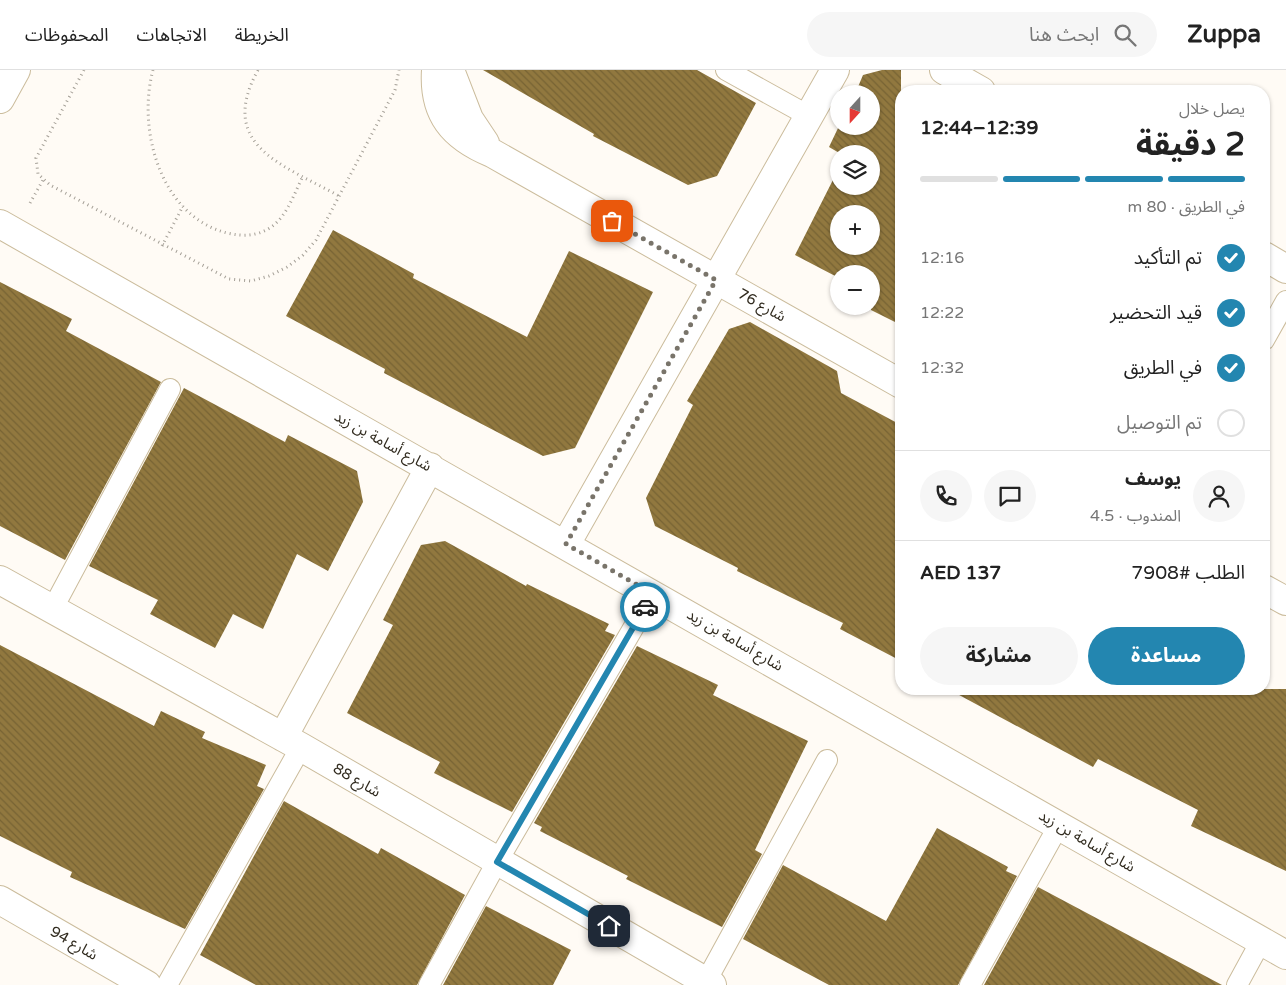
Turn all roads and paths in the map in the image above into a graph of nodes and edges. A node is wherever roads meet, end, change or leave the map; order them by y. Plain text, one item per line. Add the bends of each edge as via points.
1 (16, 70) edge
2 (84, 70) edge
3 (258, 70) edge
4 (399, 70) edge
5 (436, 70) edge
6 (450, 70) edge
7 (726, 70) edge
8 (835, 70) edge
9 (944, 70) edge
10 (152, 71) edge
11 (970, 85) edge
12 (0, 99) edge
13 (809, 116) junction
14 (492, 153) junction
15 (303, 176) junction
16 (339, 196) junction
17 (183, 206) junction
18 (0, 224) edge
19 (162, 246) junction
20 (1270, 260) edge
21 (1286, 269) edge
22 (716, 280) junction
23 (1286, 301) edge
24 (1270, 329) edge
25 (895, 381) edge
26 (170, 389) dead end
27 (430, 467) junction
28 (566, 544) junction
29 (0, 580) edge
30 (1270, 592) edge
31 (653, 594) junction
32 (1286, 601) edge
33 (52, 610) junction
34 (292, 742) junction
35 (827, 760) dead end
36 (1059, 825) junction
37 (497, 862) junction
38 (0, 900) edge
39 (1262, 941) junction
40 (1286, 955) edge
41 (707, 984) edge
42 (147, 985) edge
43 (167, 985) edge
44 (429, 985) edge
45 (970, 985) edge
46 (1237, 985) edge

1 - 12 street
2 - 19 path via 36,158 38,174 50,185
3 - 15 path via 248,89 245,123 259,149
4 - 16 path via 395,90
5 - 14 street, شارع 76 via 435,87 441,109 453,129 470,144
6 - 14 street, شارع 76 via 469,119
7 - 13 lane
8 - 13 street
9 - 11 street
10 - 17 path via 147,107 149,132 165,180
13 - 22 street
14 - 22 street, شارع 76
15 - 16 path
15 - 17 path via 283,215 264,231 250,235 218,230 200,221
16 - 19 path via 316,240 303,255 287,267 250,281 229,280
17 - 19 path
18 - 27 street, شارع أسامة بن زيد
20 - 21 street
22 - 25 street, شارع 76
22 - 28 street
23 - 24 lane
26 - 33 lane
27 - 28 street, شارع أسامة بن زيد
27 - 34 street
28 - 31 street, شارع أسامة بن زيد
29 - 33 street, شارع 88
30 - 32 street
31 - 36 street, شارع أسامة بن زيد
31 - 37 lane
33 - 34 street, شارع 88
34 - 37 street, شارع 88
34 - 43 lane
35 - 41 lane
36 - 39 street, شارع أسامة بن زيد
36 - 45 lane
37 - 41 street, شارع 88
37 - 44 lane
38 - 42 street, شارع 94
39 - 40 street, شارع أسامة بن زيد
39 - 46 lane

